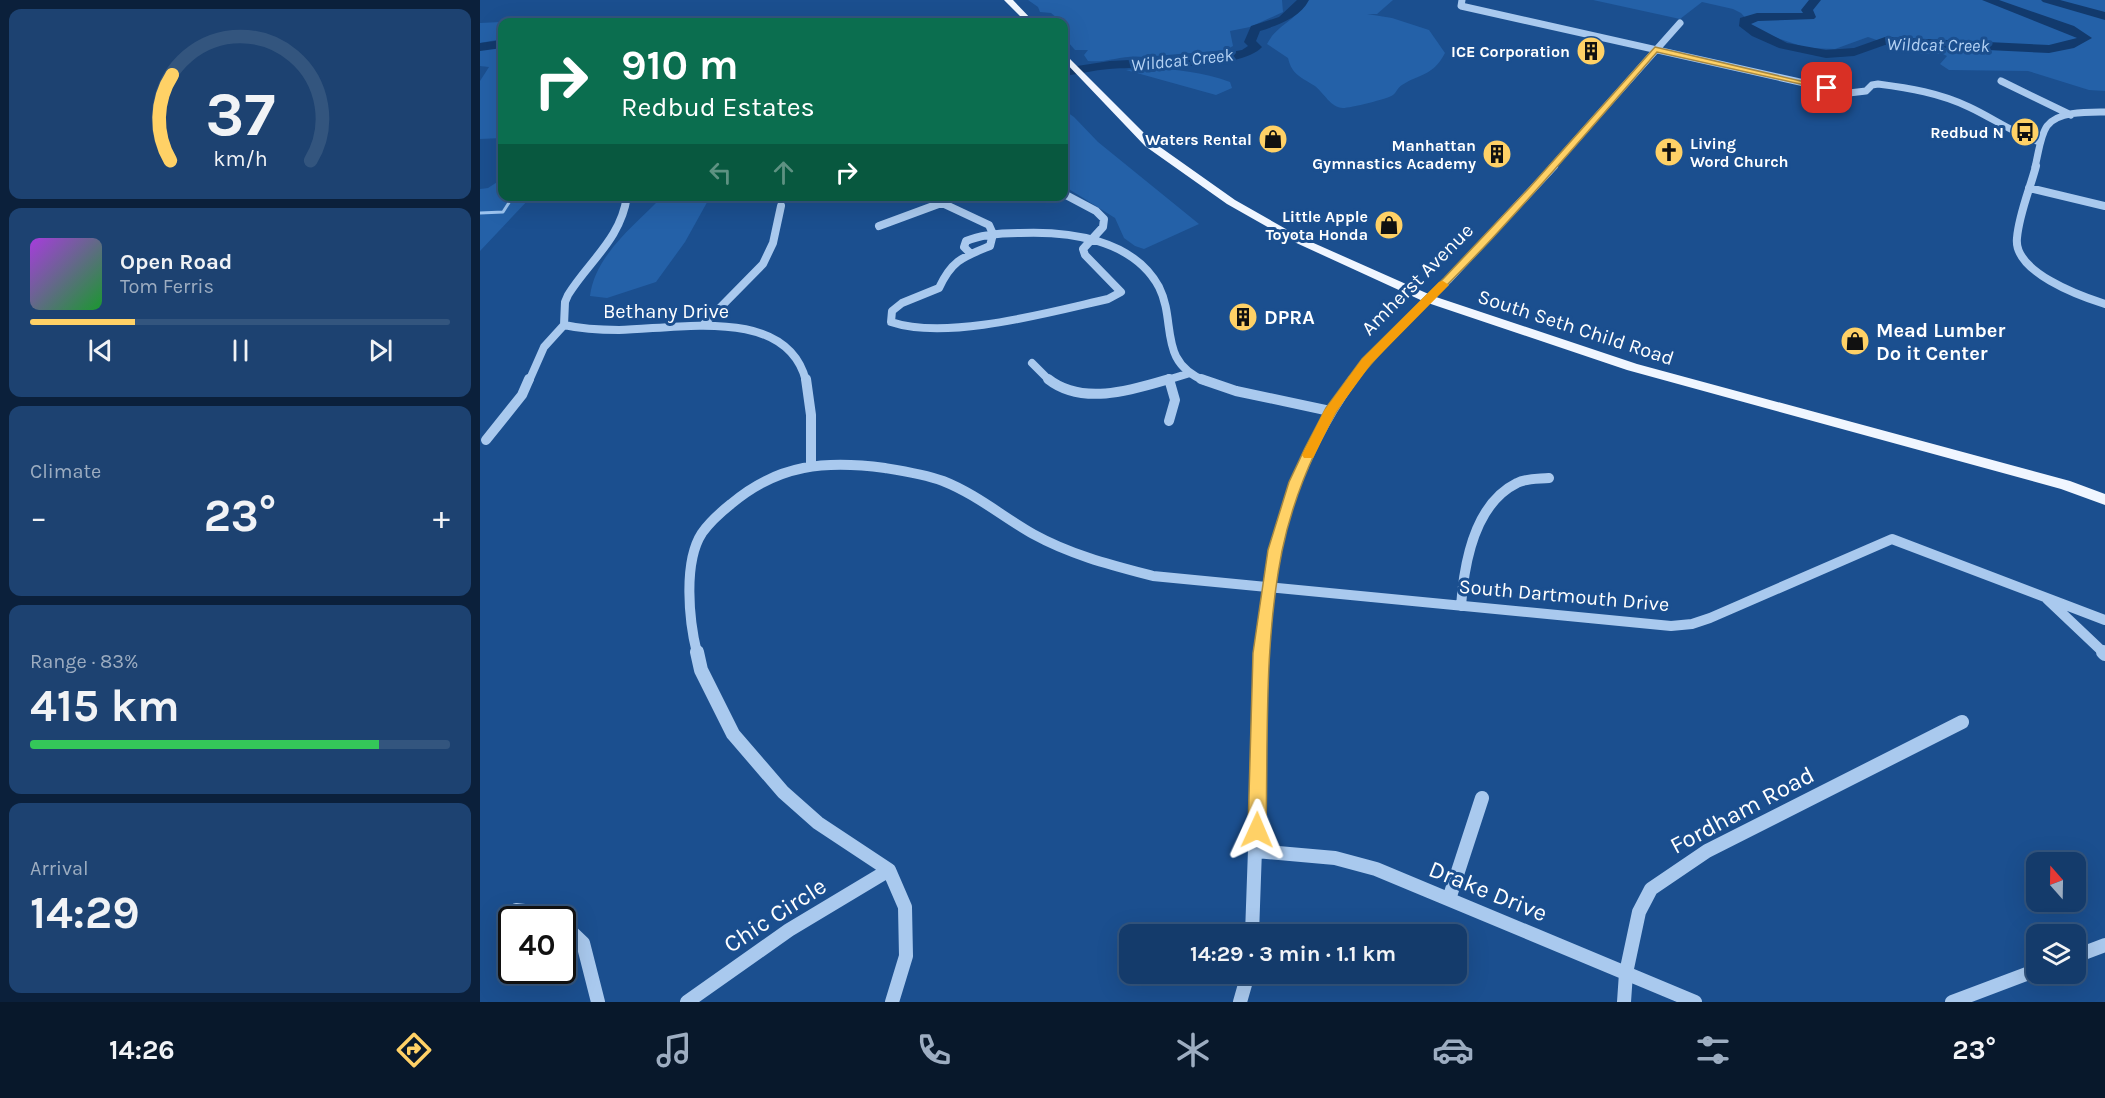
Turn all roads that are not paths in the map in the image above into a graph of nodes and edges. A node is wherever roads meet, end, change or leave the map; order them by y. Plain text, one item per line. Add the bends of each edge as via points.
1 (1008, 0) edge
2 (1462, 0) edge
3 (1026, 18) edge
4 (1680, 23) dead end
5 (1655, 50) junction
6 (1068, 60) edge
7 (2001, 81) dead end
8 (2105, 112) edge
9 (2071, 115) junction
10 (2040, 142) junction
11 (2030, 188) junction
12 (1068, 196) edge
13 (627, 201) edge
14 (941, 201) edge
15 (944, 202) junction
16 (781, 206) dead end
17 (2105, 206) edge
18 (879, 226) dead end
19 (993, 234) junction
20 (1092, 240) junction
21 (971, 254) junction
22 (1429, 299) junction
23 (2105, 304) edge
24 (564, 325) junction
25 (703, 325) junction
26 (1032, 363) dead end
27 (1190, 373) junction
28 (1169, 378) junction
29 (1330, 411) junction
30 (1168, 421) dead end
31 (486, 440) dead end
32 (811, 466) junction
33 (1548, 478) dead end
34 (2105, 500) edge
35 (1268, 588) junction
36 (2045, 596) junction
37 (1461, 606) junction
38 (2105, 620) edge
39 (2105, 654) edge
40 (1962, 722) dead end
41 (1482, 798) dead end
42 (1256, 852) junction
43 (889, 870) junction
44 (1449, 899) junction
45 (1252, 924) edge
46 (576, 937) edge
47 (2105, 945) edge
48 (2086, 952) edge
49 (1626, 973) junction
50 (2026, 974) edge
51 (1245, 984) edge
52 (597, 1002) edge
53 (687, 1002) edge
54 (892, 1002) edge
55 (1240, 1002) edge
56 (1624, 1002) edge
57 (1695, 1002) edge
58 (1952, 1002) edge

1 - 3 main road
2 - 5 street via 1461,6
4 - 5 street, Amherst Avenue
5 - 10 street via 1849,93 1866,92 1878,84 1940,97
5 - 22 street, Amherst Avenue via 1533,189
6 - 22 main road, South Seth Child Road via 1149,144 1231,202 1296,239
7 - 9 street
8 - 9 street
9 - 10 street via 2049,123
10 - 11 street
11 - 17 street
11 - 23 street via 2016,240 2019,252 2030,266 2055,282
12 - 20 street via 1104,219
13 - 24 street via 618,232 565,302
14 - 15 street
15 - 18 street
15 - 19 street via 989,225
16 - 25 street via 773,243 763,264
19 - 20 street via 1047,233
19 - 21 street via 992,244
19 - 21 street via 966,241 964,247
20 - 21 street via 1083,249 1085,255 1121,292 1108,299 999,321 911,329 891,322 895,308 939,288 951,265
20 - 27 street via 1123,252 1143,266 1157,283 1166,301 1169,343
22 - 29 street, Amherst Avenue via 1366,361
22 - 34 main road, South Seth Child Road via 1612,361 2065,485
24 - 25 street, Bethany Drive via 620,330
24 - 31 street via 544,347 522,395
25 - 32 street, Bethany Drive via 774,337 801,363 808,388
26 - 28 street via 1052,382 1091,393 1108,393
27 - 28 street
27 - 29 street via 1218,385
28 - 30 street via 1176,404
29 - 35 street, Amherst Avenue via 1292,493
32 - 35 street, South Dartmouth Drive via 846,463 908,471 943,481 1033,534 1084,558 1153,576
32 - 43 street, South Dartmouth Drive via 768,479 745,492 714,518 702,534 692,558 693,636 701,670 740,743 783,792 818,823
33 - 37 street via 1514,484 1482,520 1468,552
35 - 37 street, South Dartmouth Drive
35 - 42 street, Amherst Avenue via 1261,653
36 - 37 street, South Dartmouth Drive via 1892,539 1692,624 1671,626
36 - 38 street, South Dartmouth Drive
36 - 39 street, South Dartmouth Drive
40 - 49 street, Fordham Road via 1673,872 1652,889 1639,912
41 - 44 street
42 - 44 street, Drake Drive via 1335,858 1376,869
42 - 45 street, Amherst Avenue
43 - 53 street, Chic Circle via 789,930
43 - 54 street via 905,907 906,956
44 - 49 street, Drake Drive
46 - 52 street via 583,944
47 - 48 street
49 - 56 street, Fordham Road
49 - 57 street, Drake Drive
50 - 58 street
51 - 55 street

